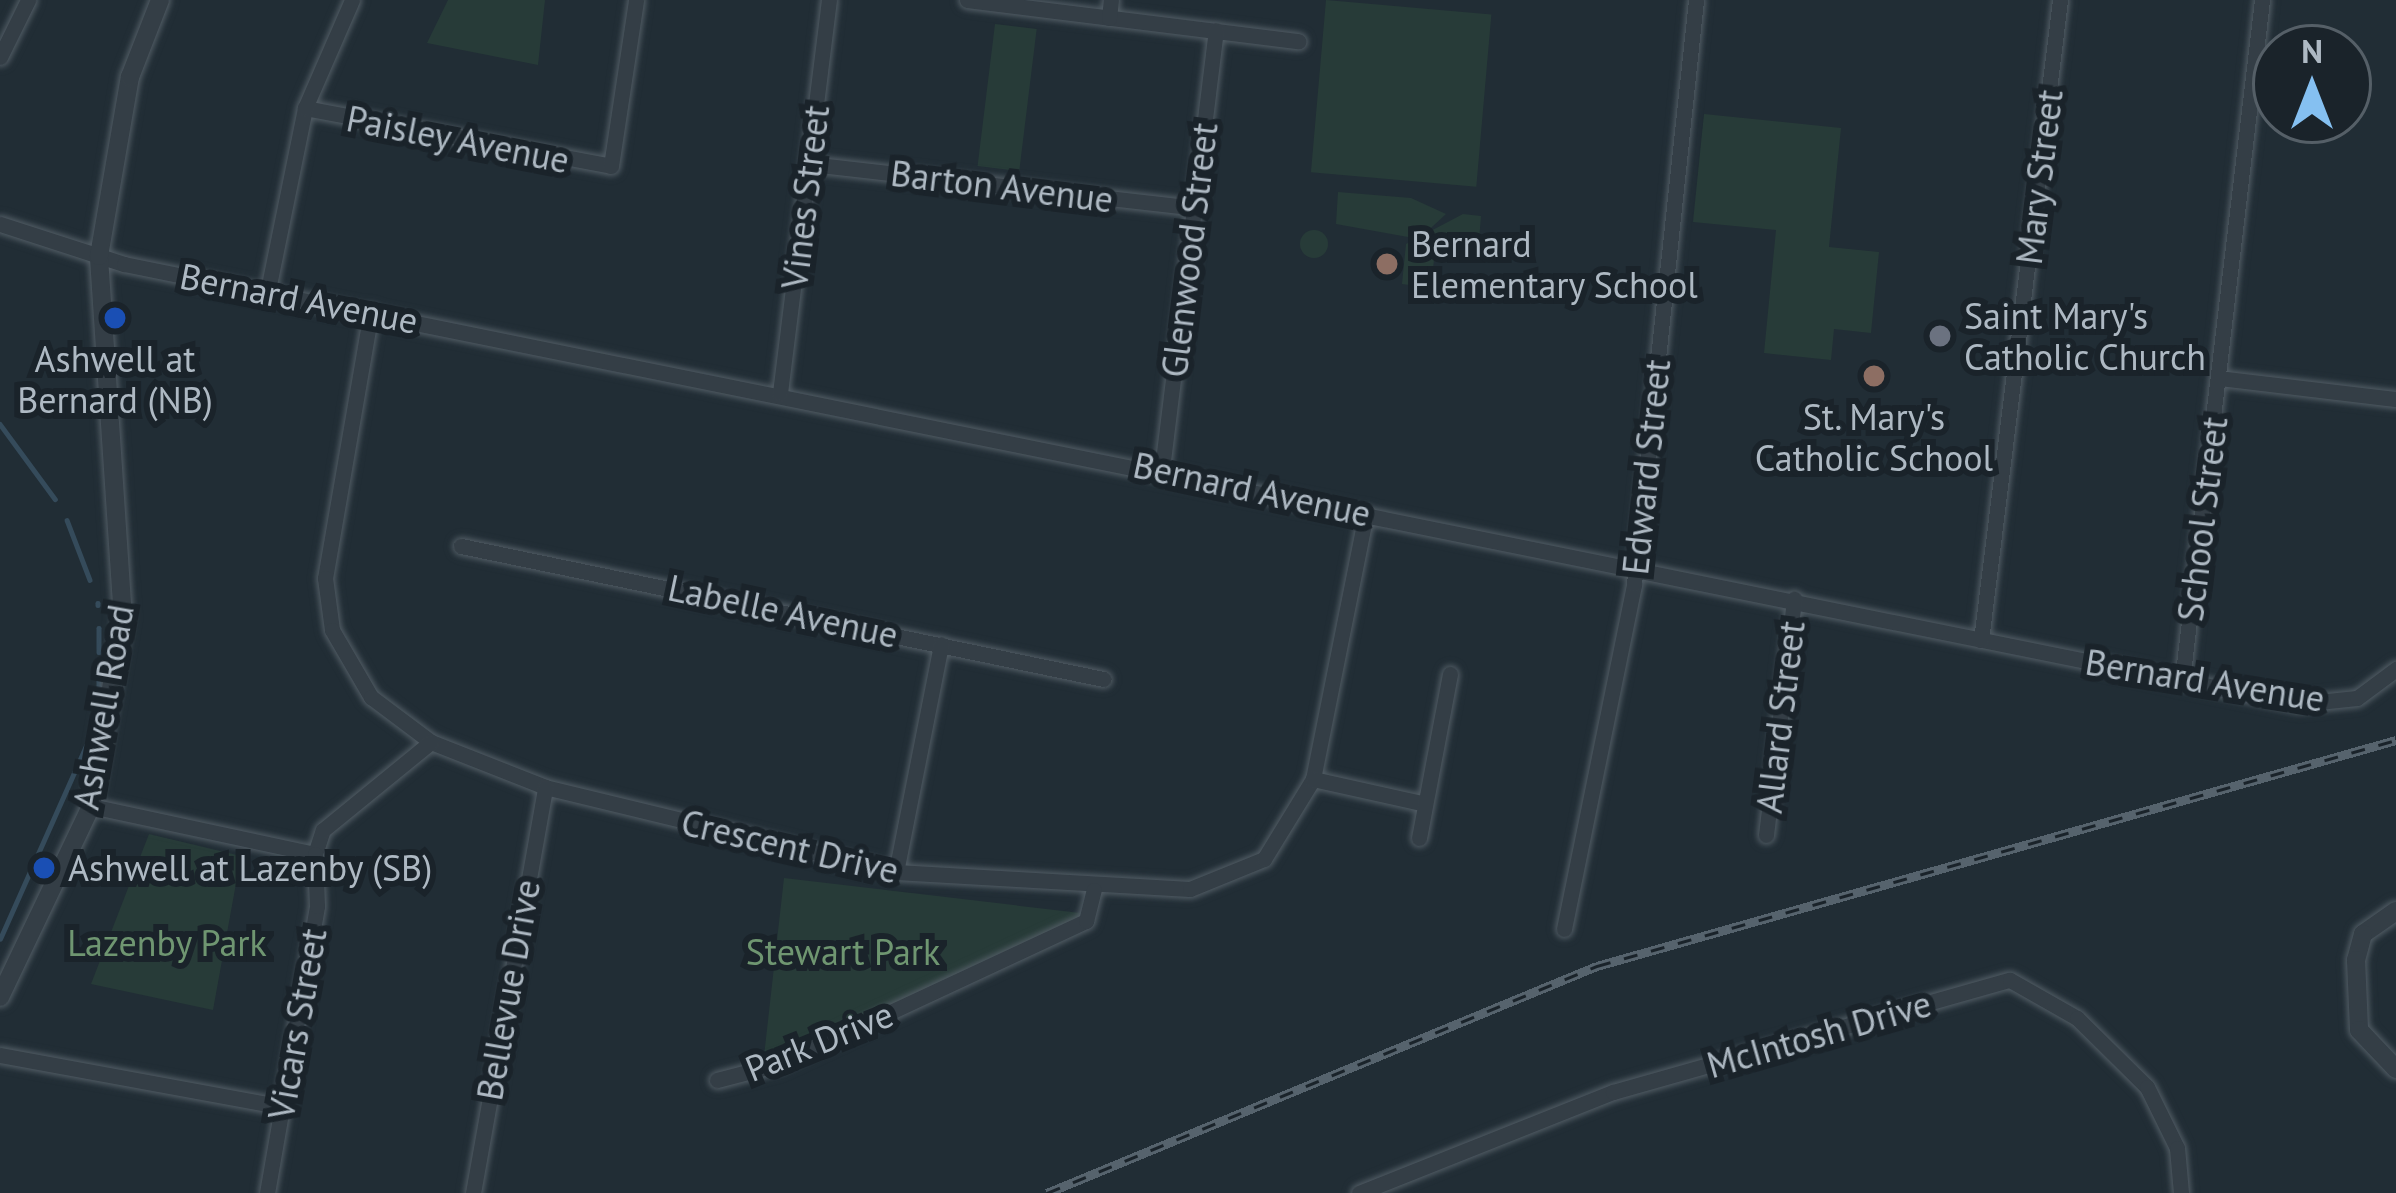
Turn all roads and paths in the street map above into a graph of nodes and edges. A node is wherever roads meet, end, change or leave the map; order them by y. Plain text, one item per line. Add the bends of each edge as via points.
1 (28, 0) edge
2 (160, 0) edge
3 (352, 0) edge
4 (636, 0) edge
5 (829, 0) edge
6 (968, 0) edge
7 (1112, 0) edge
8 (1696, 0) edge
9 (2060, 0) edge
10 (2262, 0) edge
11 (1109, 18) junction
12 (1216, 30) junction
13 (1298, 41) dead end
14 (0, 57) edge
15 (305, 108) junction
16 (810, 164) junction
17 (1195, 208) junction
18 (0, 224) edge
19 (99, 256) junction
20 (268, 290) junction
21 (371, 312) junction
22 (2219, 378) junction
23 (779, 393) junction
24 (2396, 399) edge
25 (1162, 469) junction
26 (1366, 514) junction
27 (461, 546) dead end
28 (1633, 567) junction
29 (1794, 599) junction
30 (1981, 640) junction
31 (941, 644) junction
32 (2396, 669) edge
33 (1450, 674) dead end
34 (1103, 679) dead end
35 (2182, 681) junction
36 (431, 742) junction
37 (1313, 779) junction
38 (545, 787) junction
39 (1421, 803) junction
40 (91, 806) junction
41 (1766, 835) dead end
42 (1419, 838) dead end
43 (315, 854) junction
44 (896, 872) junction
45 (1094, 890) junction
46 (2396, 911) edge
47 (1564, 929) dead end
48 (0, 997) edge
49 (0, 1055) edge
50 (2396, 1070) edge
51 (718, 1080) dead end
52 (282, 1107) junction
53 (267, 1193) edge
54 (473, 1193) edge
55 (1359, 1193) edge
56 (2180, 1193) edge

1 - 14 street
2 - 19 street, Ashwell Road via 130,77
3 - 15 street
4 - 15 street, Paisley Avenue via 611,166
5 - 16 street, Vines Street
6 - 11 street
7 - 11 street
8 - 28 street, Edward Street
9 - 30 street, Mary Street
10 - 22 street, School Street
11 - 12 street
12 - 13 street
12 - 17 street, Glenwood Street
15 - 20 street
16 - 17 street, Barton Avenue
16 - 23 street, Vines Street
17 - 25 street, Glenwood Street
18 - 19 street
19 - 20 street, Bernard Avenue
19 - 40 street, Ashwell Road via 124,576
20 - 21 street, Bernard Avenue
21 - 23 street, Bernard Avenue
21 - 36 street, Crescent Drive via 327,548 327,608 370,697
22 - 24 street
22 - 35 street, School Street
23 - 25 street, Bernard Avenue
25 - 26 street, Bernard Avenue
26 - 28 street, Bernard Avenue
26 - 37 street, Crescent Drive
27 - 31 street, Labelle Avenue
28 - 29 street, Bernard Avenue
28 - 47 street, Edward Street
29 - 30 street, Bernard Avenue
29 - 41 street, Allard Street
30 - 35 street, Bernard Avenue
31 - 34 street, Labelle Avenue
31 - 44 street
32 - 35 street, Bernard Avenue via 2325,706
33 - 39 street
36 - 38 street, Crescent Drive
36 - 43 street via 323,830
37 - 39 street
37 - 45 street, Crescent Drive via 1278,847 1247,870 1190,889
38 - 44 street, Crescent Drive
38 - 54 street, Bellevue Drive
39 - 42 street
40 - 43 street
40 - 48 street, Ashwell Road
43 - 52 street, Vicars Street via 317,906
44 - 45 street, Crescent Drive
45 - 51 street, Park Drive via 1086,921 779,1064
46 - 50 street via 2363,934 2356,960 2359,1030
49 - 52 street
52 - 53 street, Vicars Street
55 - 56 street, McIntosh Drive via 1613,1091 2010,980 2077,1018 2147,1087 2177,1148

